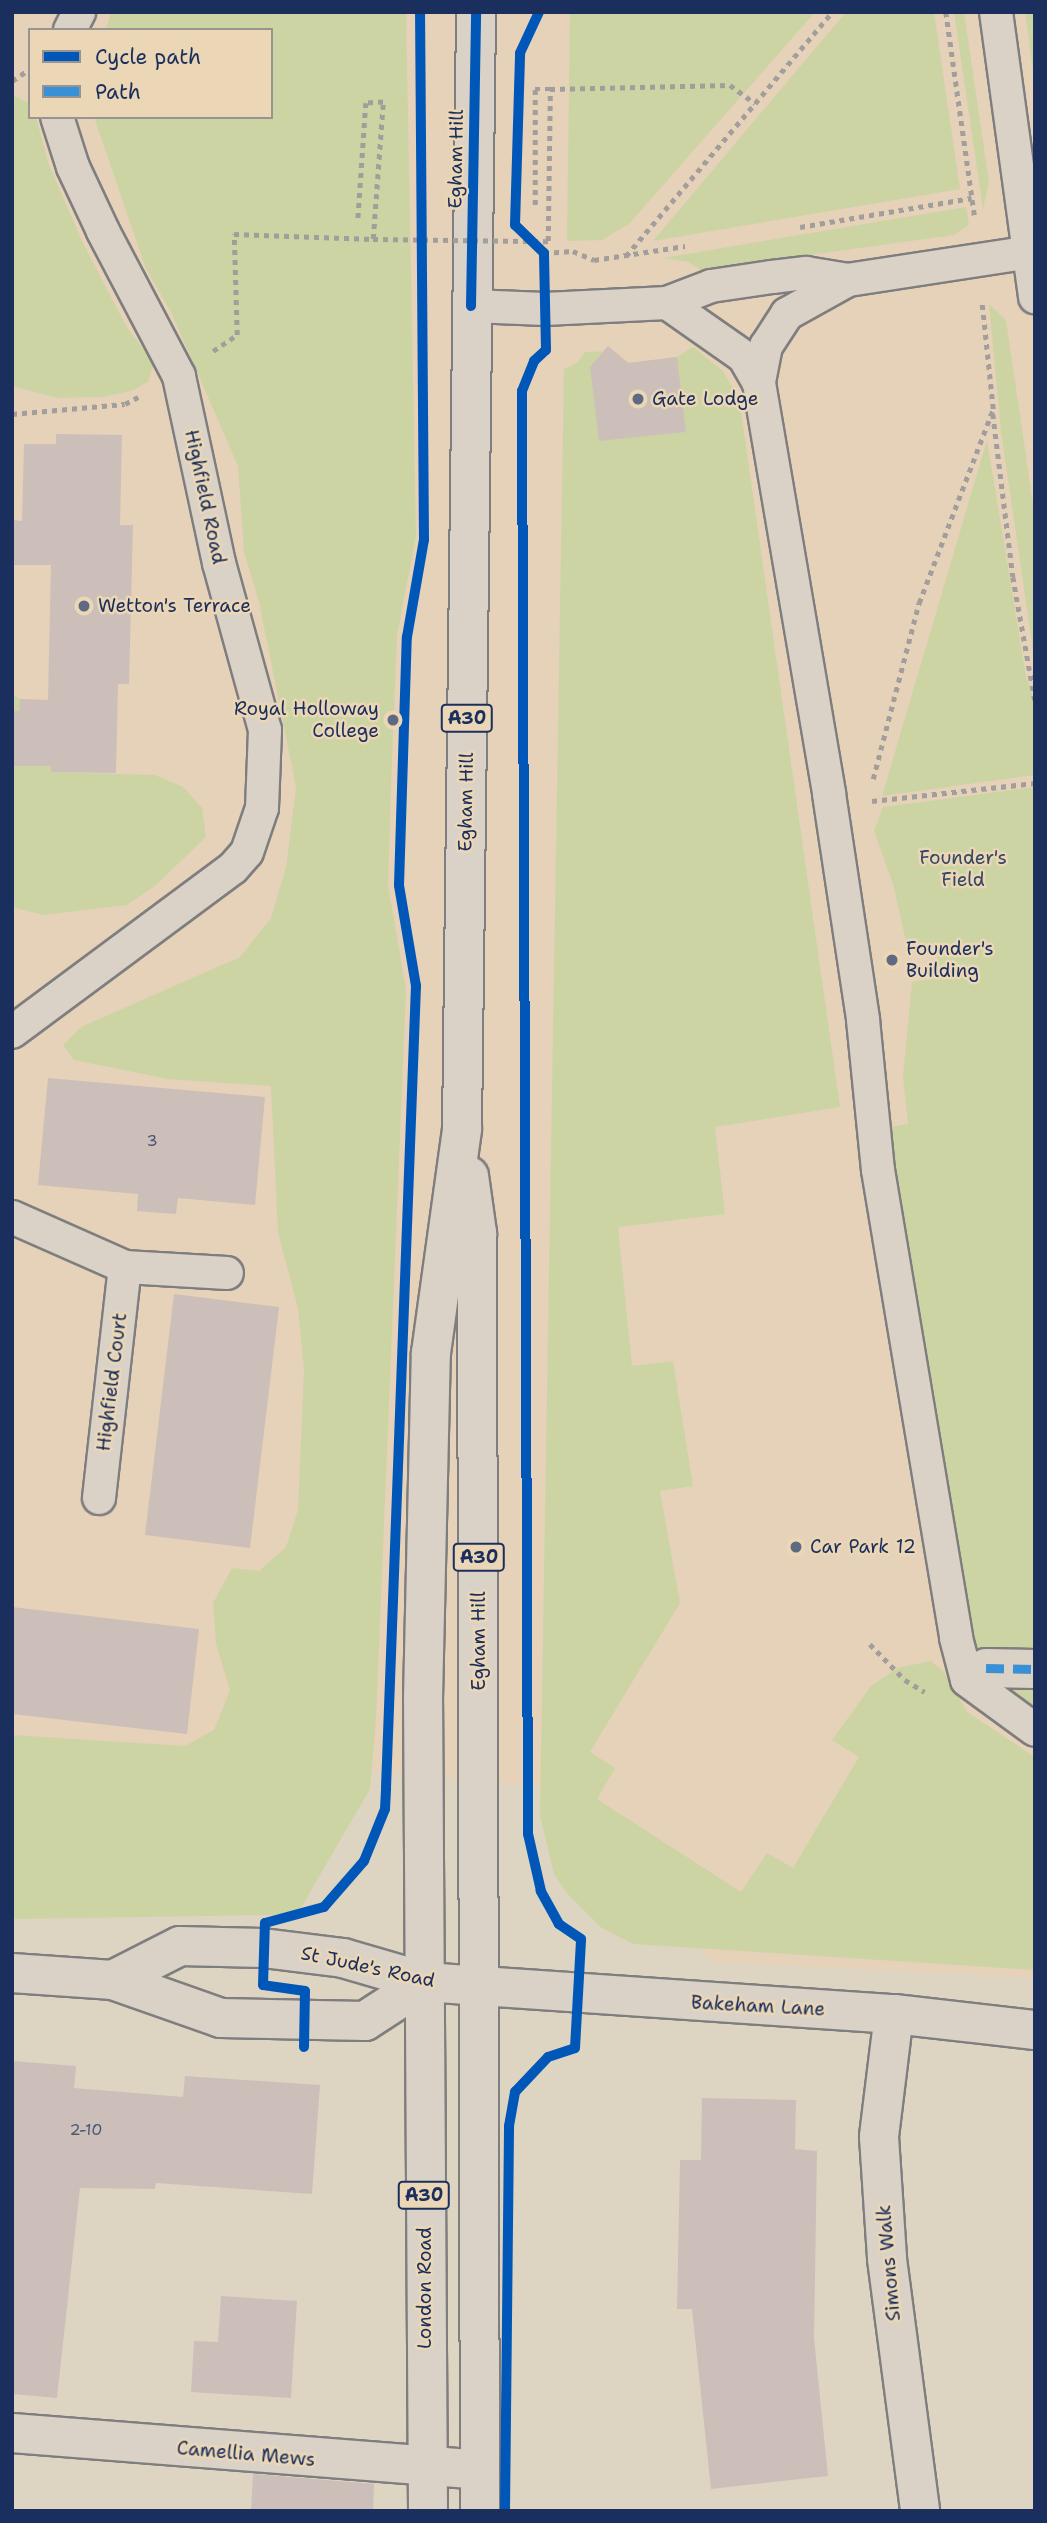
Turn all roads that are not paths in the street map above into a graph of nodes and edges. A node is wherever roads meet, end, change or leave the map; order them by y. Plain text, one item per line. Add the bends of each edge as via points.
1 (79, 12) edge
2 (476, 12) edge
3 (996, 12) edge
4 (71, 28) edge
5 (58, 119) edge
6 (1030, 251) junction
7 (848, 280) junction
8 (1035, 297) edge
9 (667, 303) junction
10 (471, 306) junction
11 (759, 383) junction
12 (12, 1032) edge
13 (462, 1129) junction
14 (12, 1217) edge
15 (125, 1267) junction
16 (227, 1273) dead end
17 (99, 1498) dead end
18 (986, 1668) dead end
19 (1035, 1669) edge
20 (1035, 1730) edge
21 (12, 1973) edge
22 (113, 1980) junction
23 (425, 1982) junction
24 (481, 1986) junction
25 (894, 2014) junction
26 (1035, 2030) edge
27 (12, 2433) edge
28 (428, 2468) junction
29 (480, 2470) junction
30 (428, 2511) edge
31 (480, 2511) edge
32 (920, 2511) edge

1 - 4 lane
2 - 10 main road, Egham Hill / A30
3 - 6 lane
5 - 12 lane, Highfield Road via 98,221 179,376 219,563 265,730 262,808 247,852 233,868
6 - 7 lane
6 - 8 lane
7 - 9 lane via 806,273 772,277 711,286
7 - 11 lane via 788,314 766,346
9 - 10 lane via 545,309
9 - 11 lane via 744,357
10 - 13 main road, Egham Hill / A30
11 - 20 lane via 829,794 863,1020 878,1170 956,1638 967,1680
13 - 23 main road, Egham Hill / A30 via 431,1353 423,1699
13 - 24 main road, Egham Hill / A30 via 477,1233
14 - 15 lane
15 - 16 lane
15 - 17 lane, Highfield Court
18 - 19 main road
21 - 22 main road
22 - 23 main road, St Jude's Road via 180,1946 264,1948 342,1958
22 - 23 main road via 221,2018 365,2021
23 - 24 main road, St Jude's Road
23 - 28 main road, London Road / A30
24 - 25 main road, Bakeham Lane
24 - 29 main road, A30
25 - 26 main road, Bakeham Lane
25 - 32 main road, Simons Walk via 879,2137 887,2259
27 - 28 main road, Camellia Mews
28 - 29 main road, Camellia Mews
28 - 30 main road, London Road / A30
29 - 31 main road, A30

